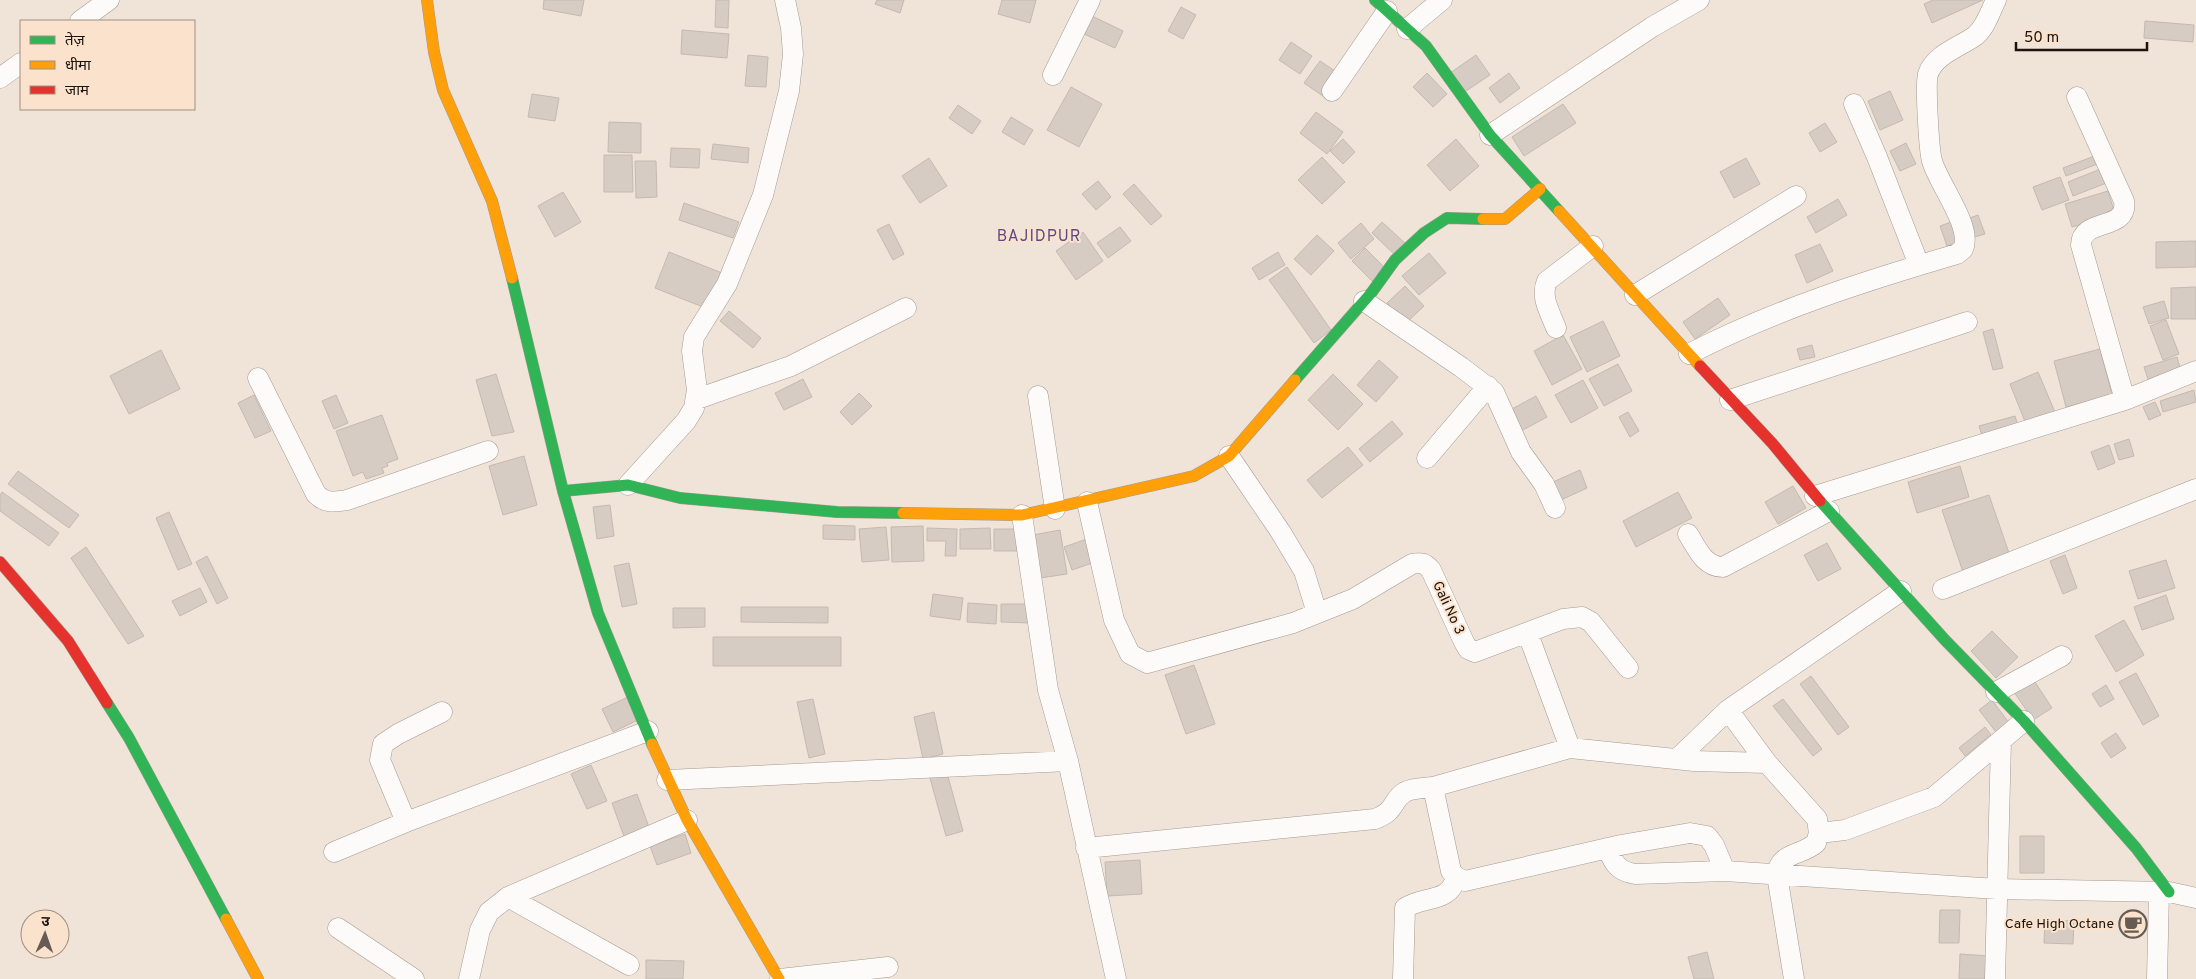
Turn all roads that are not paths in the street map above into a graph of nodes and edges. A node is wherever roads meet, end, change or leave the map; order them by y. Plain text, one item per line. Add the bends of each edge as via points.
1 (109, 0) edge
2 (427, 0) edge
3 (785, 0) edge
4 (1090, 0) edge
5 (1442, 0) edge
6 (1699, 0) edge
7 (1996, 0) edge
8 (1381, 5) edge
9 (81, 20) edge
10 (1407, 29) junction
11 (20, 65) edge
12 (1053, 75) dead end
13 (0, 78) edge
14 (1332, 91) dead end
15 (2077, 97) dead end
16 (1854, 104) dead end
17 (1490, 134) junction
18 (1540, 189) junction
19 (1796, 196) dead end
20 (1592, 246) junction
21 (1918, 265) junction
22 (1635, 295) junction
23 (1364, 301) junction
24 (906, 308) dead end
25 (1967, 322) dead end
26 (1556, 328) dead end
27 (1689, 354) junction
28 (2196, 371) edge
29 (258, 378) dead end
30 (1488, 386) junction
31 (1038, 396) dead end
32 (697, 399) junction
33 (1730, 400) junction
34 (2125, 400) junction
35 (488, 451) dead end
36 (1229, 456) junction
37 (1427, 458) dead end
38 (628, 485) junction
39 (2196, 489) edge
40 (563, 491) junction
41 (1815, 496) junction
42 (1087, 502) junction
43 (1555, 508) dead end
44 (1055, 509) junction
45 (1829, 511) junction
46 (1022, 515) junction
47 (1688, 534) dead end
48 (0, 562) edge
49 (1943, 588) dead end
50 (1901, 592) junction
51 (1317, 613) junction
52 (1528, 634) junction
53 (2062, 656) dead end
54 (1628, 668) dead end
55 (1996, 692) junction
56 (1728, 710) junction
57 (442, 712) dead end
58 (2024, 721) junction
59 (648, 732) junction
60 (2001, 741) junction
61 (1570, 748) junction
62 (1677, 759) junction
63 (1068, 761) junction
64 (1766, 763) junction
65 (668, 780) junction
66 (1433, 788) junction
67 (687, 820) junction
68 (406, 822) junction
69 (1819, 833) junction
70 (1086, 848) junction
71 (1607, 848) junction
72 (334, 852) dead end
73 (1725, 871) junction
74 (1777, 875) junction
75 (1456, 877) junction
76 (1997, 889) junction
77 (2164, 892) junction
78 (508, 897) junction
79 (2196, 898) edge
80 (338, 928) dead end
81 (629, 965) dead end
82 (888, 967) dead end
83 (258, 979) edge
84 (414, 979) edge
85 (469, 979) edge
86 (780, 979) edge
87 (1116, 979) edge
88 (1403, 979) edge
89 (1794, 979) edge
90 (1995, 979) edge
91 (2157, 979) edge

1 - 9 street
2 - 40 street via 437,71 446,101 488,188 497,215
3 - 32 street via 793,54 789,91 763,195 728,284 694,338 692,351
4 - 12 street
5 - 10 street
6 - 17 street via 1652,27
7 - 21 street via 1982,28 1949,51 1928,74 1928,133 1933,162 1966,243 1957,254
8 - 10 street
8 - 14 street
10 - 17 street via 1426,46
11 - 13 street
15 - 34 street via 2124,201 2122,216 2085,232 2081,245
16 - 21 street
17 - 18 street
18 - 20 street
18 - 23 street via 1505,219 1454,218 1441,221 1395,260
19 - 22 street
20 - 22 street
20 - 26 street via 1547,281 1544,296
21 - 27 street via 1865,281 1739,329
22 - 27 street
23 - 30 street
23 - 36 street
24 - 32 street via 790,366
25 - 33 street
27 - 33 street
28 - 34 street
29 - 35 street via 316,494 332,503
30 - 37 street
30 - 43 street via 1494,392 1520,452 1544,484
31 - 44 street
32 - 38 street via 686,421
33 - 41 street via 1772,443
34 - 41 street
36 - 42 street via 1194,476
36 - 51 street via 1304,572
38 - 40 street
38 - 46 street via 680,498 837,512
39 - 49 street
40 - 59 street via 598,613
41 - 45 street
42 - 44 street
42 - 51 street via 1114,620 1130,654 1137,659 1154,662 1293,623
44 - 46 street
45 - 47 street via 1723,567 1707,562
45 - 50 street
46 - 63 street via 1048,690
48 - 83 street via 68,641 129,738
50 - 55 street
50 - 56 street
51 - 52 street, Gali No 3 via 1353,599 1420,562 1431,570 1468,649 1482,651
52 - 54 street via 1563,619 1582,617 1590,622
52 - 61 street
53 - 55 street
55 - 58 street
56 - 62 street
56 - 64 street
57 - 68 street via 383,744 380,760
58 - 60 street
58 - 77 street via 2136,848
59 - 65 street
59 - 68 street
60 - 69 street via 1934,796 1845,830
60 - 76 street
61 - 62 street
61 - 66 street
62 - 64 street
63 - 65 street
63 - 70 street
64 - 69 street via 1817,819
65 - 67 street
66 - 70 street via 1404,793 1392,809 1375,819
66 - 75 street via 1451,871
67 - 78 street
67 - 86 street
68 - 72 street
69 - 74 street via 1812,847 1781,860
70 - 87 street
71 - 73 street via 1616,867 1623,872
71 - 73 street via 1700,834 1707,836 1714,845
71 - 75 street via 1465,881
73 - 74 street
74 - 76 street
74 - 89 street
75 - 88 street via 1448,894 1405,908
76 - 77 street
76 - 90 street
77 - 79 street
77 - 91 street
78 - 81 street
78 - 85 street via 489,912 480,930
80 - 84 street
82 - 86 street

